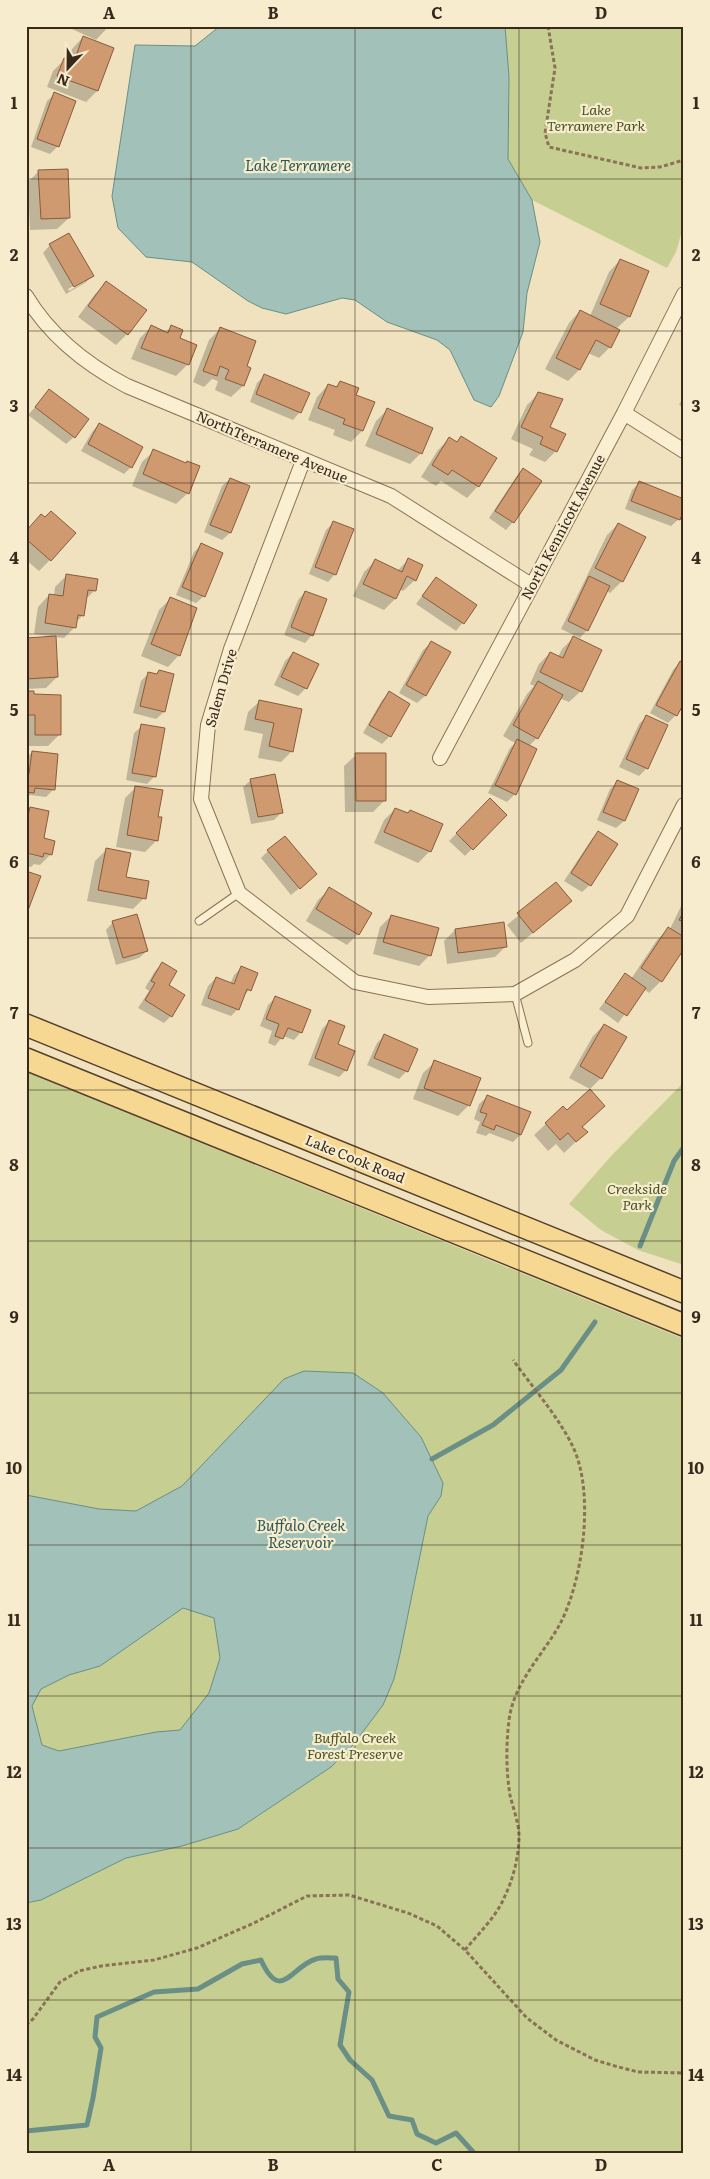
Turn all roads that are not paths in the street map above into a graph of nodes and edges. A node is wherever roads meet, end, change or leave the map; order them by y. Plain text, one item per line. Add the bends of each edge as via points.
1 (684, 294) edge
2 (26, 296) edge
3 (624, 413) junction
4 (684, 450) edge
5 (303, 461) junction
6 (531, 585) junction
7 (440, 758) dead end
8 (684, 805) edge
9 (239, 894) junction
10 (199, 921) dead end
11 (515, 994) junction
12 (26, 1025) edge
13 (528, 1043) dead end
14 (26, 1059) edge
15 (684, 1292) edge
16 (684, 1325) edge

1 - 3 street, North Kennicott Avenue
2 - 5 street, NorthTerramere Avenue via 60,339 98,371
3 - 4 street
3 - 6 street, North Kennicott Avenue
5 - 6 street, NorthTerramere Avenue via 391,496
5 - 9 street, Salem Drive via 231,649 208,725 201,799
6 - 7 street, North Kennicott Avenue
8 - 11 street via 627,916 575,960
9 - 10 lane
9 - 11 street via 355,982 428,997
11 - 13 lane
12 - 15 main road, Lake Cook Road
14 - 16 main road

